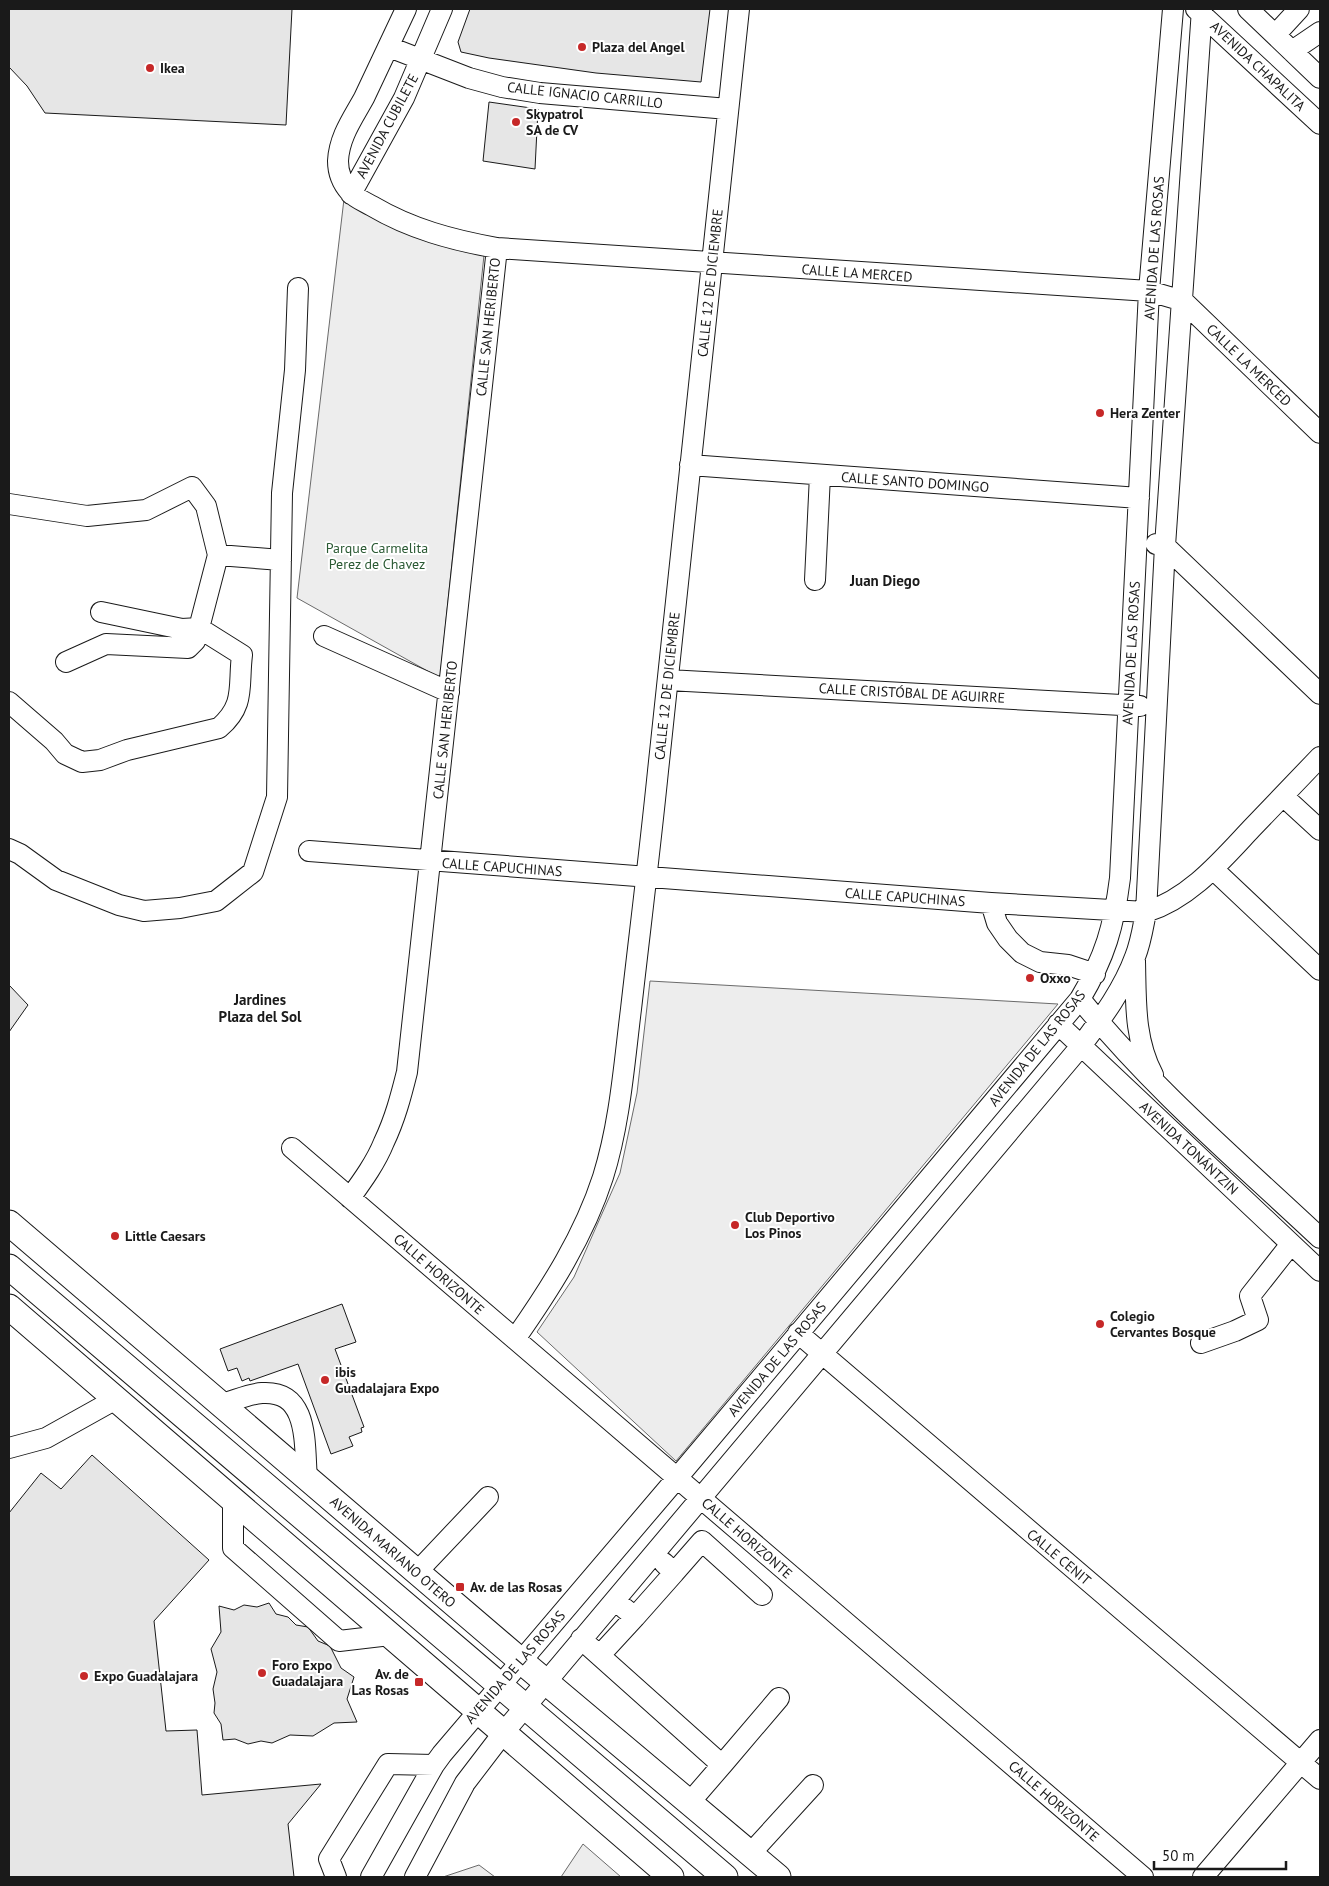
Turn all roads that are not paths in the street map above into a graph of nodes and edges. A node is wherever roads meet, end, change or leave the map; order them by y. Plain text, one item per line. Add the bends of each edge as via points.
1 (406, 9) edge
2 (442, 9) edge
3 (739, 9) edge
4 (1173, 9) edge
5 (1248, 9) edge
6 (1299, 9) edge
7 (1200, 10) edge
8 (1320, 32) edge
9 (1275, 35) junction
10 (388, 47) junction
11 (1292, 52) junction
12 (420, 60) junction
13 (1320, 78) edge
14 (728, 109) junction
15 (1320, 124) edge
16 (351, 194) junction
17 (497, 248) junction
18 (712, 264) junction
19 (298, 288) dead end
20 (1150, 291) junction
21 (1183, 301) junction
22 (1320, 433) edge
23 (690, 465) junction
24 (820, 475) junction
25 (1140, 498) junction
26 (9, 504) edge
27 (1136, 540) junction
28 (1165, 546) junction
29 (218, 555) junction
30 (281, 560) junction
31 (816, 580) dead end
32 (101, 612) dead end
33 (199, 628) junction
34 (324, 636) dead end
35 (66, 662) dead end
36 (668, 680) junction
37 (449, 692) junction
38 (1320, 694) edge
39 (9, 702) edge
40 (1128, 706) junction
41 (1156, 706) junction
42 (1320, 756) edge
43 (1283, 796) junction
44 (1320, 830) edge
45 (9, 849) edge
46 (309, 851) dead end
47 (430, 861) junction
48 (1213, 869) junction
49 (647, 878) junction
50 (991, 903) junction
51 (1116, 910) junction
52 (1146, 912) junction
53 (1135, 959) junction
54 (1320, 970) edge
55 (1095, 974) junction
56 (1080, 999) junction
57 (1099, 1022) junction
58 (1058, 1024) junction
59 (1081, 1046) junction
60 (1160, 1087) junction
61 (292, 1148) dead end
62 (350, 1198) junction
63 (9, 1223) edge
64 (1320, 1238) edge
65 (1292, 1244) junction
66 (9, 1267) edge
67 (1320, 1271) edge
68 (9, 1307) edge
69 (798, 1333) junction
70 (515, 1339) junction
71 (1201, 1343) dead end
72 (822, 1355) junction
73 (116, 1399) junction
74 (221, 1404) junction
75 (9, 1448) edge
76 (677, 1478) junction
77 (307, 1479) junction
78 (488, 1497) dead end
79 (700, 1498) junction
80 (233, 1500) junction
81 (653, 1554) junction
82 (417, 1572) junction
83 (674, 1573) junction
84 (762, 1595) dead end
85 (615, 1599) junction
86 (634, 1617) junction
87 (390, 1635) junction
88 (581, 1638) junction
89 (600, 1655) junction
90 (520, 1661) junction
91 (545, 1681) junction
92 (500, 1686) junction
93 (779, 1698) dead end
94 (525, 1706) junction
95 (478, 1711) junction
96 (504, 1732) junction
97 (1320, 1740) edge
98 (1301, 1762) junction
99 (434, 1765) junction
100 (722, 1765) junction
101 (1320, 1779) edge
102 (813, 1785) dead end
103 (690, 1802) junction
104 (751, 1853) junction
105 (664, 1874) edge
106 (336, 1877) edge
107 (372, 1877) edge
108 (415, 1877) edge
109 (724, 1877) edge
110 (778, 1877) edge
111 (1143, 1877) edge
112 (1203, 1877) edge

1 - 10 street, AVENIDA CUBILETE
2 - 12 street, AVENIDA CUBILETE
3 - 14 street, CALLE 12 DE DICIEMBRE
4 - 20 street, AVENIDA DE LAS ROSAS
5 - 9 street
6 - 9 street
7 - 15 street, AVENIDA CHAPALITA
7 - 21 street, AVENIDA DE LAS ROSAS
8 - 11 street
9 - 11 street
10 - 12 street, CALLE IGNACIO CARRILLO
10 - 16 street, AVENIDA CUBILETE via 345,131 340,149 339,172
11 - 13 street
12 - 14 street, CALLE IGNACIO CARRILLO via 502,87
12 - 16 street, AVENIDA CUBILETE via 392,121
14 - 18 street, CALLE 12 DE DICIEMBRE
16 - 17 street, CALLE LA MERCED via 420,230
17 - 18 street, CALLE LA MERCED
17 - 37 street, CALLE SAN HERIBERTO
18 - 20 street, CALLE LA MERCED
18 - 23 street, CALLE 12 DE DICIEMBRE
19 - 30 street via 295,370 282,493
20 - 21 street, CALLE LA MERCED
20 - 25 street, AVENIDA DE LAS ROSAS
21 - 22 street, CALLE LA MERCED
21 - 28 street, AVENIDA DE LAS ROSAS
23 - 24 street, CALLE SANTO DOMINGO
23 - 36 street, CALLE 12 DE DICIEMBRE
24 - 25 street, CALLE SANTO DOMINGO
24 - 31 street
25 - 27 street, AVENIDA DE LAS ROSAS
26 - 29 street via 87,516 146,510 192,487 206,506
27 - 28 street
27 - 40 street, AVENIDA DE LAS ROSAS
28 - 38 street
28 - 41 street, AVENIDA DE LAS ROSAS
29 - 30 street
29 - 33 street
30 - 45 street via 277,797 253,872 216,901 144,911 119,905 56,880
32 - 33 street via 182,629
33 - 35 street via 195,641 188,648 106,644
33 - 39 street via 242,655 240,697 230,718 219,728 82,762 65,754
34 - 37 street
36 - 40 street, CALLE CRISTÓBAL DE AGUIRRE
36 - 49 street, CALLE 12 DE DICIEMBRE
37 - 47 street, CALLE SAN HERIBERTO
40 - 41 street, CALLE CRISTÓBAL DE AGUIRRE
40 - 51 street, AVENIDA DE LAS ROSAS
41 - 52 street, AVENIDA DE LAS ROSAS
42 - 43 street, CALLE CAPUCHINAS
43 - 44 street
43 - 48 street, CALLE CAPUCHINAS
46 - 47 street, CALLE CAPUCHINAS
47 - 49 street, CALLE CAPUCHINAS
47 - 62 street, CALLE SAN HERIBERTO via 407,1072 384,1143
48 - 52 street, CALLE CAPUCHINAS via 1160,908
48 - 54 street
49 - 50 street, CALLE CAPUCHINAS
49 - 70 street, CALLE 12 DE DICIEMBRE via 620,1101 602,1181 568,1256
50 - 51 street, CALLE CAPUCHINAS
50 - 55 street via 997,923 1022,953 1040,962 1068,965
51 - 52 street, CALLE CAPUCHINAS
51 - 55 street, AVENIDA DE LAS ROSAS
52 - 53 street, AVENIDA DE LAS ROSAS
53 - 57 street, AVENIDA DE LAS ROSAS
53 - 60 street via 1138,1031 1149,1067
55 - 56 street, AVENIDA DE LAS ROSAS
56 - 57 street, AVENIDA TONÁNTZIN
56 - 58 street, AVENIDA DE LAS ROSAS
57 - 59 street, AVENIDA DE LAS ROSAS
57 - 60 street, AVENIDA TONÁNTZIN
58 - 59 street, AVENIDA TONÁNTZIN
58 - 69 street, AVENIDA DE LAS ROSAS
59 - 65 street, AVENIDA TONÁNTZIN
59 - 72 street, AVENIDA DE LAS ROSAS
60 - 64 street, AVENIDA TONÁNTZIN
61 - 62 street, CALLE HORIZONTE
62 - 70 street, CALLE HORIZONTE
63 - 74 main road, AVENIDA MARIANO OTERO
65 - 67 street, AVENIDA TONÁNTZIN
65 - 71 street via 1250,1296 1258,1320
66 - 92 main road
68 - 73 main road
69 - 72 street, CALLE CENIT
69 - 76 street, AVENIDA DE LAS ROSAS
70 - 76 street, CALLE HORIZONTE
72 - 79 street, AVENIDA DE LAS ROSAS
72 - 98 street, CALLE CENIT
73 - 75 street via 46,1438
73 - 80 main road
74 - 77 main road, AVENIDA MARIANO OTERO
74 - 77 street via 260,1393 276,1393 290,1400 301,1417
76 - 79 street, CALLE HORIZONTE
76 - 90 street, AVENIDA DE LAS ROSAS
77 - 82 main road, AVENIDA MARIANO OTERO
78 - 82 street
79 - 81 street, AVENIDA DE LAS ROSAS
79 - 111 street, CALLE HORIZONTE
80 - 87 main road
80 - 87 street via 232,1548 304,1610 340,1640
81 - 83 street
81 - 85 street, AVENIDA DE LAS ROSAS
82 - 90 main road, AVENIDA MARIANO OTERO
83 - 84 street via 702,1541
83 - 86 street
85 - 86 street
85 - 88 street, AVENIDA DE LAS ROSAS
86 - 89 street
87 - 95 main road
88 - 89 street
88 - 91 street, AVENIDA DE LAS ROSAS
89 - 100 street
90 - 91 main road, AVENIDA MARIANO OTERO
90 - 92 street, AVENIDA DE LAS ROSAS
91 - 94 street, AVENIDA DE LAS ROSAS
91 - 103 main road, AVENIDA MARIANO OTERO
92 - 94 main road
92 - 95 street, AVENIDA DE LAS ROSAS
93 - 100 street
94 - 96 street, AVENIDA DE LAS ROSAS
94 - 109 main road
95 - 96 main road
95 - 99 street, AVENIDA DE LAS ROSAS
96 - 105 main road
96 - 108 street, AVENIDA DE LAS ROSAS via 465,1783
97 - 98 street
98 - 101 street, CALLE CENIT
98 - 112 street
99 - 106 street via 388,1764 329,1860
99 - 107 street, AVENIDA DE LAS ROSAS
100 - 103 street
102 - 104 street
103 - 104 main road, AVENIDA MARIANO OTERO
104 - 110 main road, AVENIDA MARIANO OTERO

